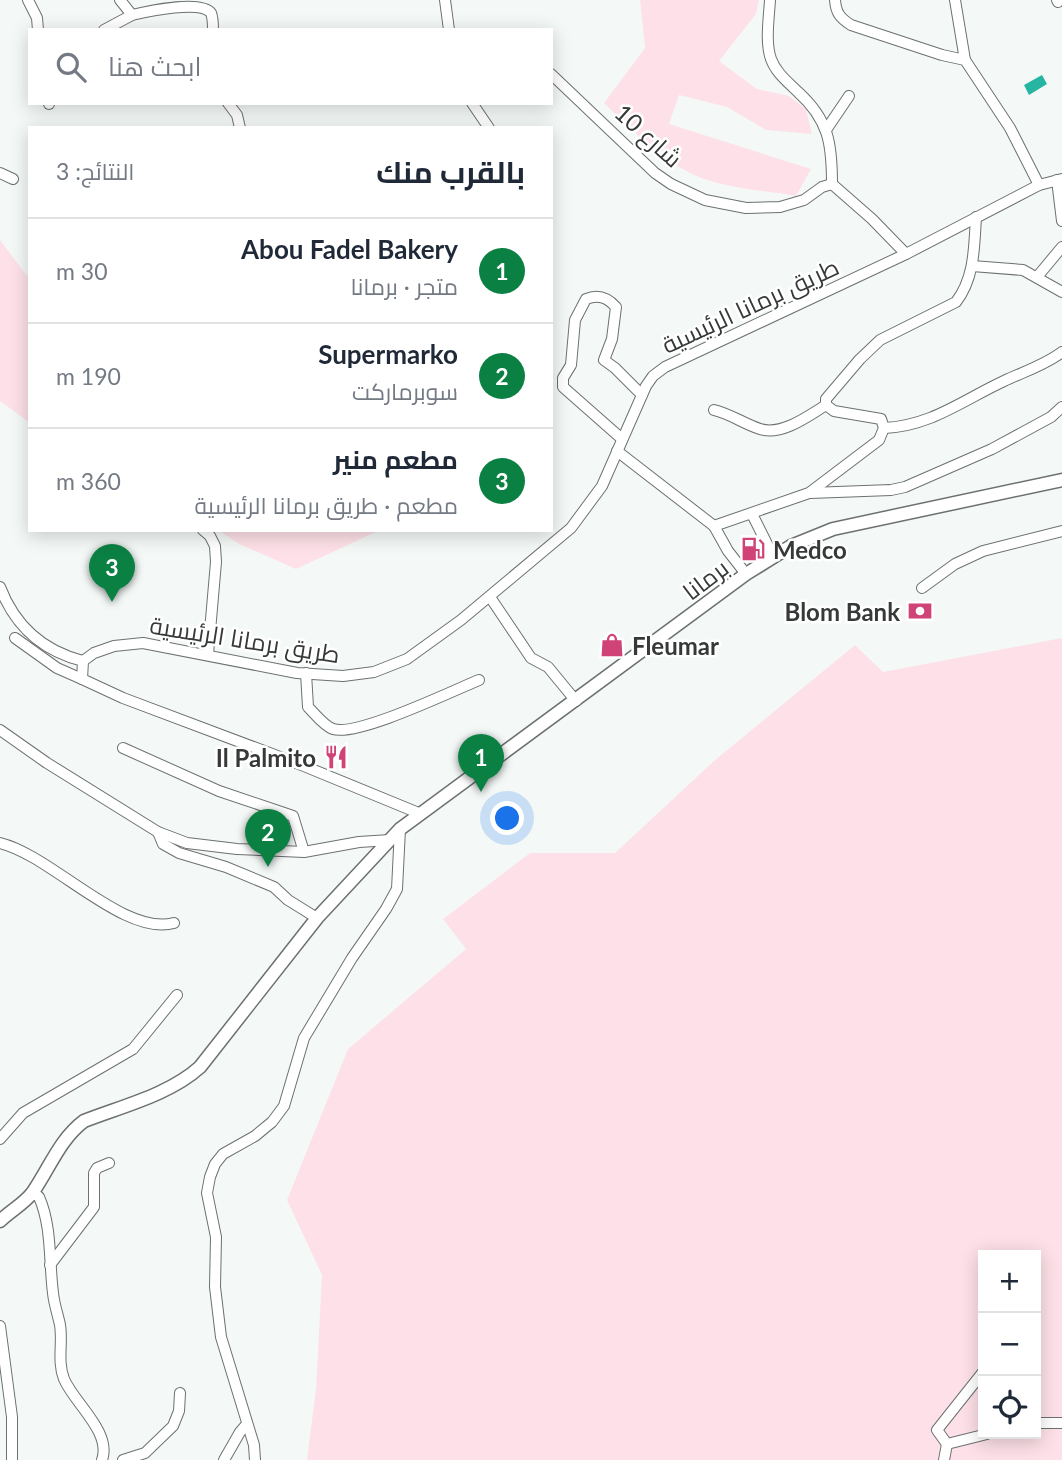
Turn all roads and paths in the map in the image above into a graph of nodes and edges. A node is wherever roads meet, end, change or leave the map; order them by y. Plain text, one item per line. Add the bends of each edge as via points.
1 (28, 0) edge
2 (120, 0) edge
3 (445, 0) edge
4 (770, 0) edge
5 (835, 0) edge
6 (955, 0) edge
7 (132, 15) junction
8 (38, 28) edge
9 (108, 28) edge
10 (214, 28) edge
11 (449, 28) edge
12 (965, 60) junction
13 (553, 76) edge
14 (849, 96) dead end
15 (230, 105) edge
16 (473, 105) edge
17 (240, 126) edge
18 (488, 126) edge
19 (827, 130) junction
20 (0, 173) edge
21 (1059, 179) edge
22 (13, 180) dead end
23 (832, 184) junction
24 (1039, 185) junction
25 (976, 217) junction
26 (1062, 221) edge
27 (1062, 247) edge
28 (906, 254) junction
29 (972, 266) junction
30 (1037, 277) junction
31 (1062, 292) edge
32 (1062, 352) edge
33 (642, 395) junction
34 (826, 405) junction
35 (1062, 407) edge
36 (715, 410) dead end
37 (884, 428) junction
38 (622, 439) junction
39 (617, 451) junction
40 (1062, 480) edge
41 (809, 493) junction
42 (752, 514) junction
43 (714, 526) junction
44 (1062, 531) edge
45 (205, 532) edge
46 (774, 556) junction
47 (746, 574) junction
48 (0, 587) edge
49 (922, 588) dead end
50 (490, 597) junction
51 (15, 638) dead end
52 (208, 654) junction
53 (83, 661) junction
54 (306, 673) junction
55 (82, 679) junction
56 (479, 680) dead end
57 (576, 701) junction
58 (0, 730) edge
59 (123, 748) dead end
60 (421, 814) junction
61 (400, 829) junction
62 (158, 832) junction
63 (390, 840) junction
64 (0, 843) edge
65 (304, 852) junction
66 (317, 918) junction
67 (174, 923) dead end
68 (177, 995) dead end
69 (0, 1139) edge
70 (109, 1163) dead end
71 (33, 1192) junction
72 (3, 1216) edge
73 (50, 1265) junction
74 (0, 1326) edge
75 (979, 1376) edge
76 (180, 1393) dead end
77 (1041, 1423) edge
78 (1062, 1423) edge
79 (247, 1424) junction
80 (978, 1436) edge
81 (947, 1444) junction
82 (12, 1460) edge
83 (102, 1460) edge
84 (123, 1460) edge
85 (224, 1460) edge
86 (255, 1460) edge
87 (944, 1460) edge

1 - 8 street
2 - 7 street
3 - 11 street
4 - 19 street via 768,46 776,70 816,108
5 - 12 street via 836,13 851,25
6 - 12 street
7 - 9 street
7 - 10 street via 198,4 211,13
12 - 24 street via 1010,128
13 - 23 street, شارع 10 via 655,173 705,200 746,208 780,206 804,200
14 - 19 street
15 - 17 street
16 - 18 street
19 - 23 street
20 - 22 street
21 - 24 street, طريق برمانا الرئيسية
21 - 26 street
23 - 28 street
24 - 25 street, طريق برمانا الرئيسية
25 - 28 street, طريق برمانا الرئيسية
25 - 29 street
27 - 30 street
28 - 33 street, طريق برمانا الرئيسية via 665,367 653,376
29 - 30 street via 1015,268
29 - 34 street via 956,302 880,340 845,376
30 - 31 street
32 - 37 street via 934,418
33 - 38 street, طريق برمانا الرئيسية
33 - 38 street via 604,360 616,307 596,295 586,299 575,320 564,387
34 - 36 street via 771,431
34 - 37 street via 834,411 881,419
35 - 41 street via 992,449 905,487
37 - 41 street via 879,440
38 - 39 street, طريق برمانا الرئيسية
39 - 43 street
39 - 50 street, طريق برمانا الرئيسية via 603,486 571,528
40 - 46 main road, برمانا via 833,529
41 - 42 street
42 - 43 street
42 - 46 street
43 - 47 street
44 - 49 street via 984,551 955,564
45 - 52 street via 215,546 216,562
46 - 47 main road, برمانا
47 - 57 main road, برمانا
48 - 53 street via 28,631 52,651
50 - 54 street, طريق برمانا الرئيسية via 407,659 374,672 343,676
50 - 57 street via 531,658 548,667
51 - 55 street via 57,668
52 - 53 street, طريق برمانا الرئيسية via 143,643 114,646
52 - 54 street, طريق برمانا الرئيسية
53 - 55 street
54 - 56 street via 308,707 333,729 347,730
55 - 60 street
57 - 60 main road, برمانا
58 - 62 street
59 - 65 street via 219,791 293,816
60 - 61 main road
61 - 63 main road
61 - 79 street via 397,889 304,1038 284,1106 255,1136 223,1154 210,1177 207,1193 216,1237 221,1337
62 - 65 street via 187,843
62 - 66 street via 163,844 179,853 274,887
63 - 65 street
63 - 66 main road
64 - 67 street via 31,854 77,887 149,925
66 - 71 main road via 200,1067 171,1087 72,1129
68 - 69 street via 133,1049 23,1113
70 - 73 street via 94,1173 94,1207
71 - 72 main road
71 - 73 street via 45,1216
73 - 83 street via 60,1325 61,1370 99,1434 104,1446
74 - 82 street via 12,1417
75 - 81 street via 937,1430
76 - 84 street via 173,1426 145,1453
77 - 78 street
79 - 85 street
79 - 86 street
80 - 81 street
81 - 87 street

